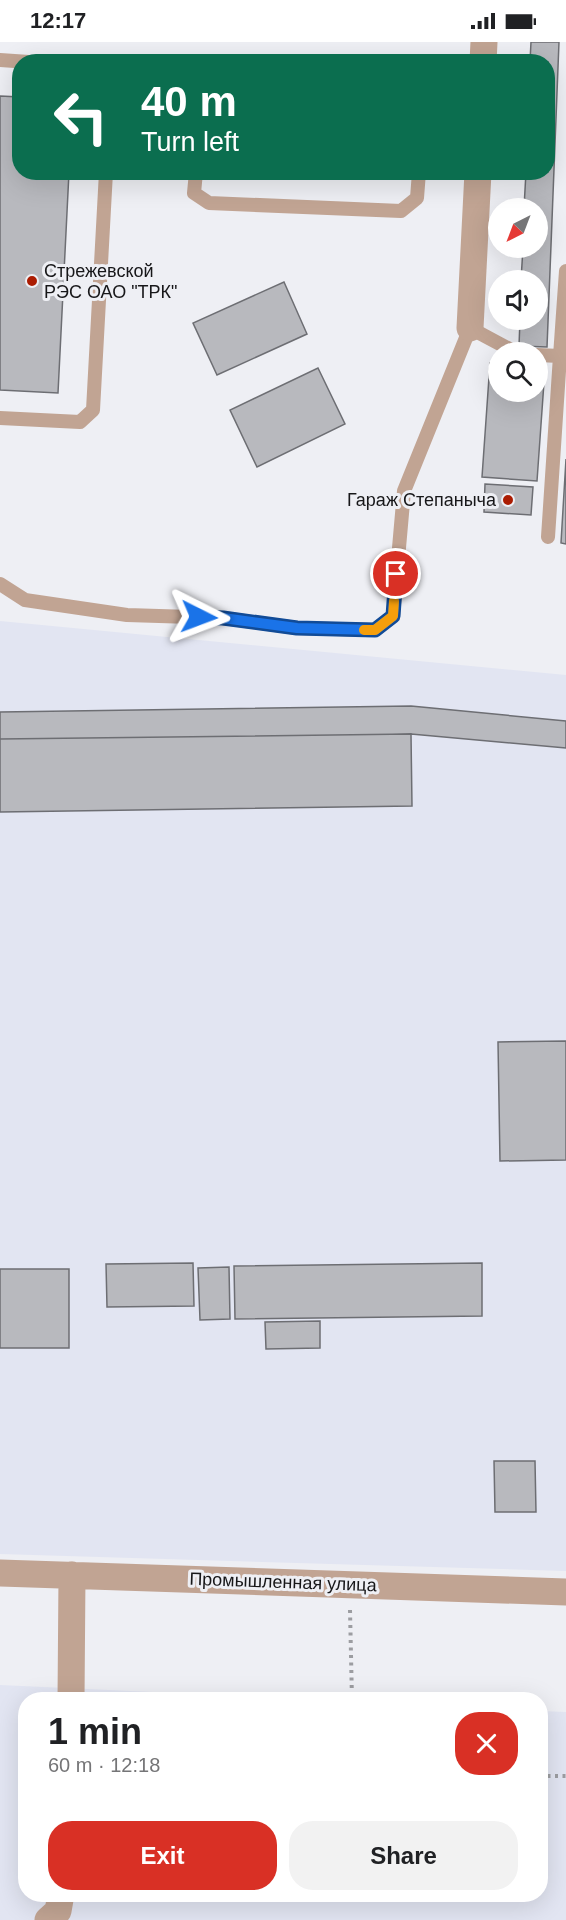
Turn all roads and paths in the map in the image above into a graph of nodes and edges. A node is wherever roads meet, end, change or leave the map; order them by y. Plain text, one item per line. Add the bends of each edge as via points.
1 (106, 180) edge
2 (195, 180) edge
3 (418, 180) edge
4 (478, 180) edge
5 (566, 271) edge
6 (470, 328) junction
7 (496, 342) edge
8 (548, 355) edge
9 (560, 356) junction
10 (0, 418) edge
11 (548, 537) dead end
12 (0, 584) edge
13 (0, 1573) edge
14 (72, 1575) junction
15 (349, 1585) junction
16 (566, 1592) edge
17 (71, 1692) edge
18 (352, 1692) edge
19 (548, 1776) edge
20 (566, 1776) edge
21 (60, 1902) edge
22 (48, 1920) edge

1 - 10 lane via 93,410 81,422
2 - 3 lane via 194,193 209,203 400,211 417,198
4 - 6 street
5 - 9 lane
6 - 7 lane
6 - 12 lane via 404,491 393,616 375,630 127,615 26,600
8 - 9 lane
9 - 11 lane
13 - 14 street, Промышленная улица
14 - 15 street, Промышленная улица
14 - 17 street
15 - 16 street, Промышленная улица
15 - 18 path
19 - 20 path
21 - 22 street via 58,1911

